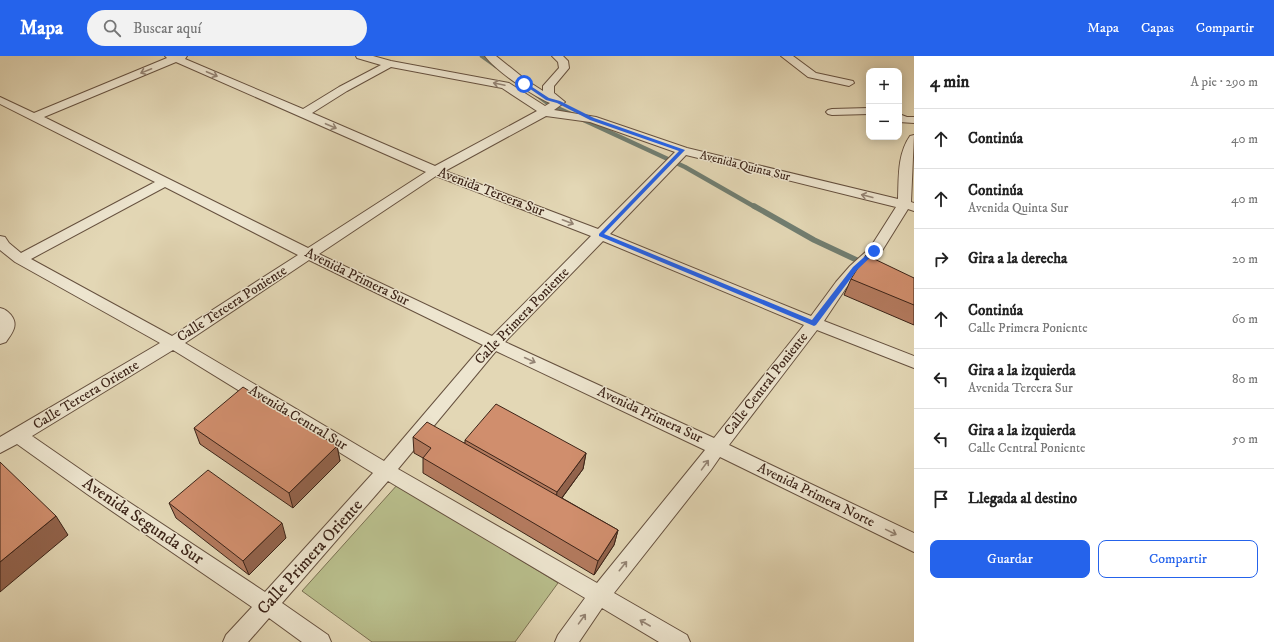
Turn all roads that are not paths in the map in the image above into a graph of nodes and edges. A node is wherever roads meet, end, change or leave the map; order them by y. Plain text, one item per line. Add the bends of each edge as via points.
1 (360, 56) edge
2 (490, 56) edge
3 (557, 56) edge
4 (786, 56) edge
5 (176, 57) edge
6 (390, 64) junction
7 (849, 83) dead end
8 (0, 100) edge
9 (553, 108) junction
10 (866, 111) edge
11 (832, 112) dead end
12 (303, 114) junction
13 (34, 117) junction
14 (902, 118) edge
15 (914, 120) edge
16 (914, 139) edge
17 (682, 152) junction
18 (911, 156) edge
19 (435, 171) junction
20 (165, 182) junction
21 (909, 206) edge
22 (601, 235) junction
23 (0, 240) edge
24 (308, 254) junction
25 (20, 259) junction
26 (0, 313) edge
27 (814, 323) junction
28 (0, 338) edge
29 (173, 343) junction
30 (495, 344) junction
31 (914, 362) edge
32 (19, 436) junction
33 (0, 446) edge
34 (717, 447) junction
35 (386, 471) junction
36 (914, 543) edge
37 (599, 596) junction
38 (268, 605) junction
39 (234, 642) edge
40 (320, 642) edge
41 (566, 642) edge
42 (679, 642) edge

1 - 6 street, Avenida Quinta Sur
2 - 9 street via 547,99
3 - 9 street via 563,61 564,68 548,90
4 - 7 street via 812,74
5 -> 12 street, Avenida Tercera Sur
5 -> 13 street
9 -> 6 street, Avenida Quinta Sur via 505,85
6 - 12 street
8 - 13 street, Avenida Primera Sur
9 - 17 street, Avenida Quinta Sur
9 - 19 street, Calle Tercera Poniente
10 - 11 street
12 -> 19 street, Avenida Tercera Sur
13 - 20 street, Avenida Primera Sur
14 - 15 street
16 - 18 street, Calle Central Poniente
21 -> 17 street, Avenida Quinta Sur
17 - 22 street, Calle Primera Poniente
18 - 21 street, Calle Central Poniente
19 -> 22 street, Avenida Tercera Sur
19 - 24 street, Calle Tercera Poniente
20 - 24 street, Avenida Primera Sur
20 - 25 street
21 - 27 street, Calle Central Poniente via 874,251 860,263
22 - 27 street, Avenida Tercera Sur
22 - 30 street, Calle Primera Poniente
23 - 25 street, Avenida Central Sur
24 - 29 street, Calle Tercera Poniente
24 - 30 street, Avenida Primera Sur
25 - 29 street, Avenida Central Sur
26 - 28 street via 7,321 7,328
27 - 31 street, Avenida Tercera Sur
27 - 34 street, Calle Central Poniente
29 - 32 street, Calle Tercera Oriente
29 - 35 street, Avenida Central Sur
30 -> 34 street, Avenida Primera Sur
30 - 35 street, Calle Primera Poniente
32 - 33 street, Calle Tercera Oriente
32 - 38 street, Avenida Segunda Sur
34 -> 36 street, Avenida Primera Norte
37 -> 34 street, Calle Central Poniente via 705,466
35 - 37 street, Avenida Central Sur
35 - 38 street, Calle Primera Oriente
41 -> 37 street, Calle Central Poniente
42 -> 37 street, Avenida Central Sur
38 - 39 street, Calle Primera Oriente
38 - 40 street, Avenida Segunda Sur

